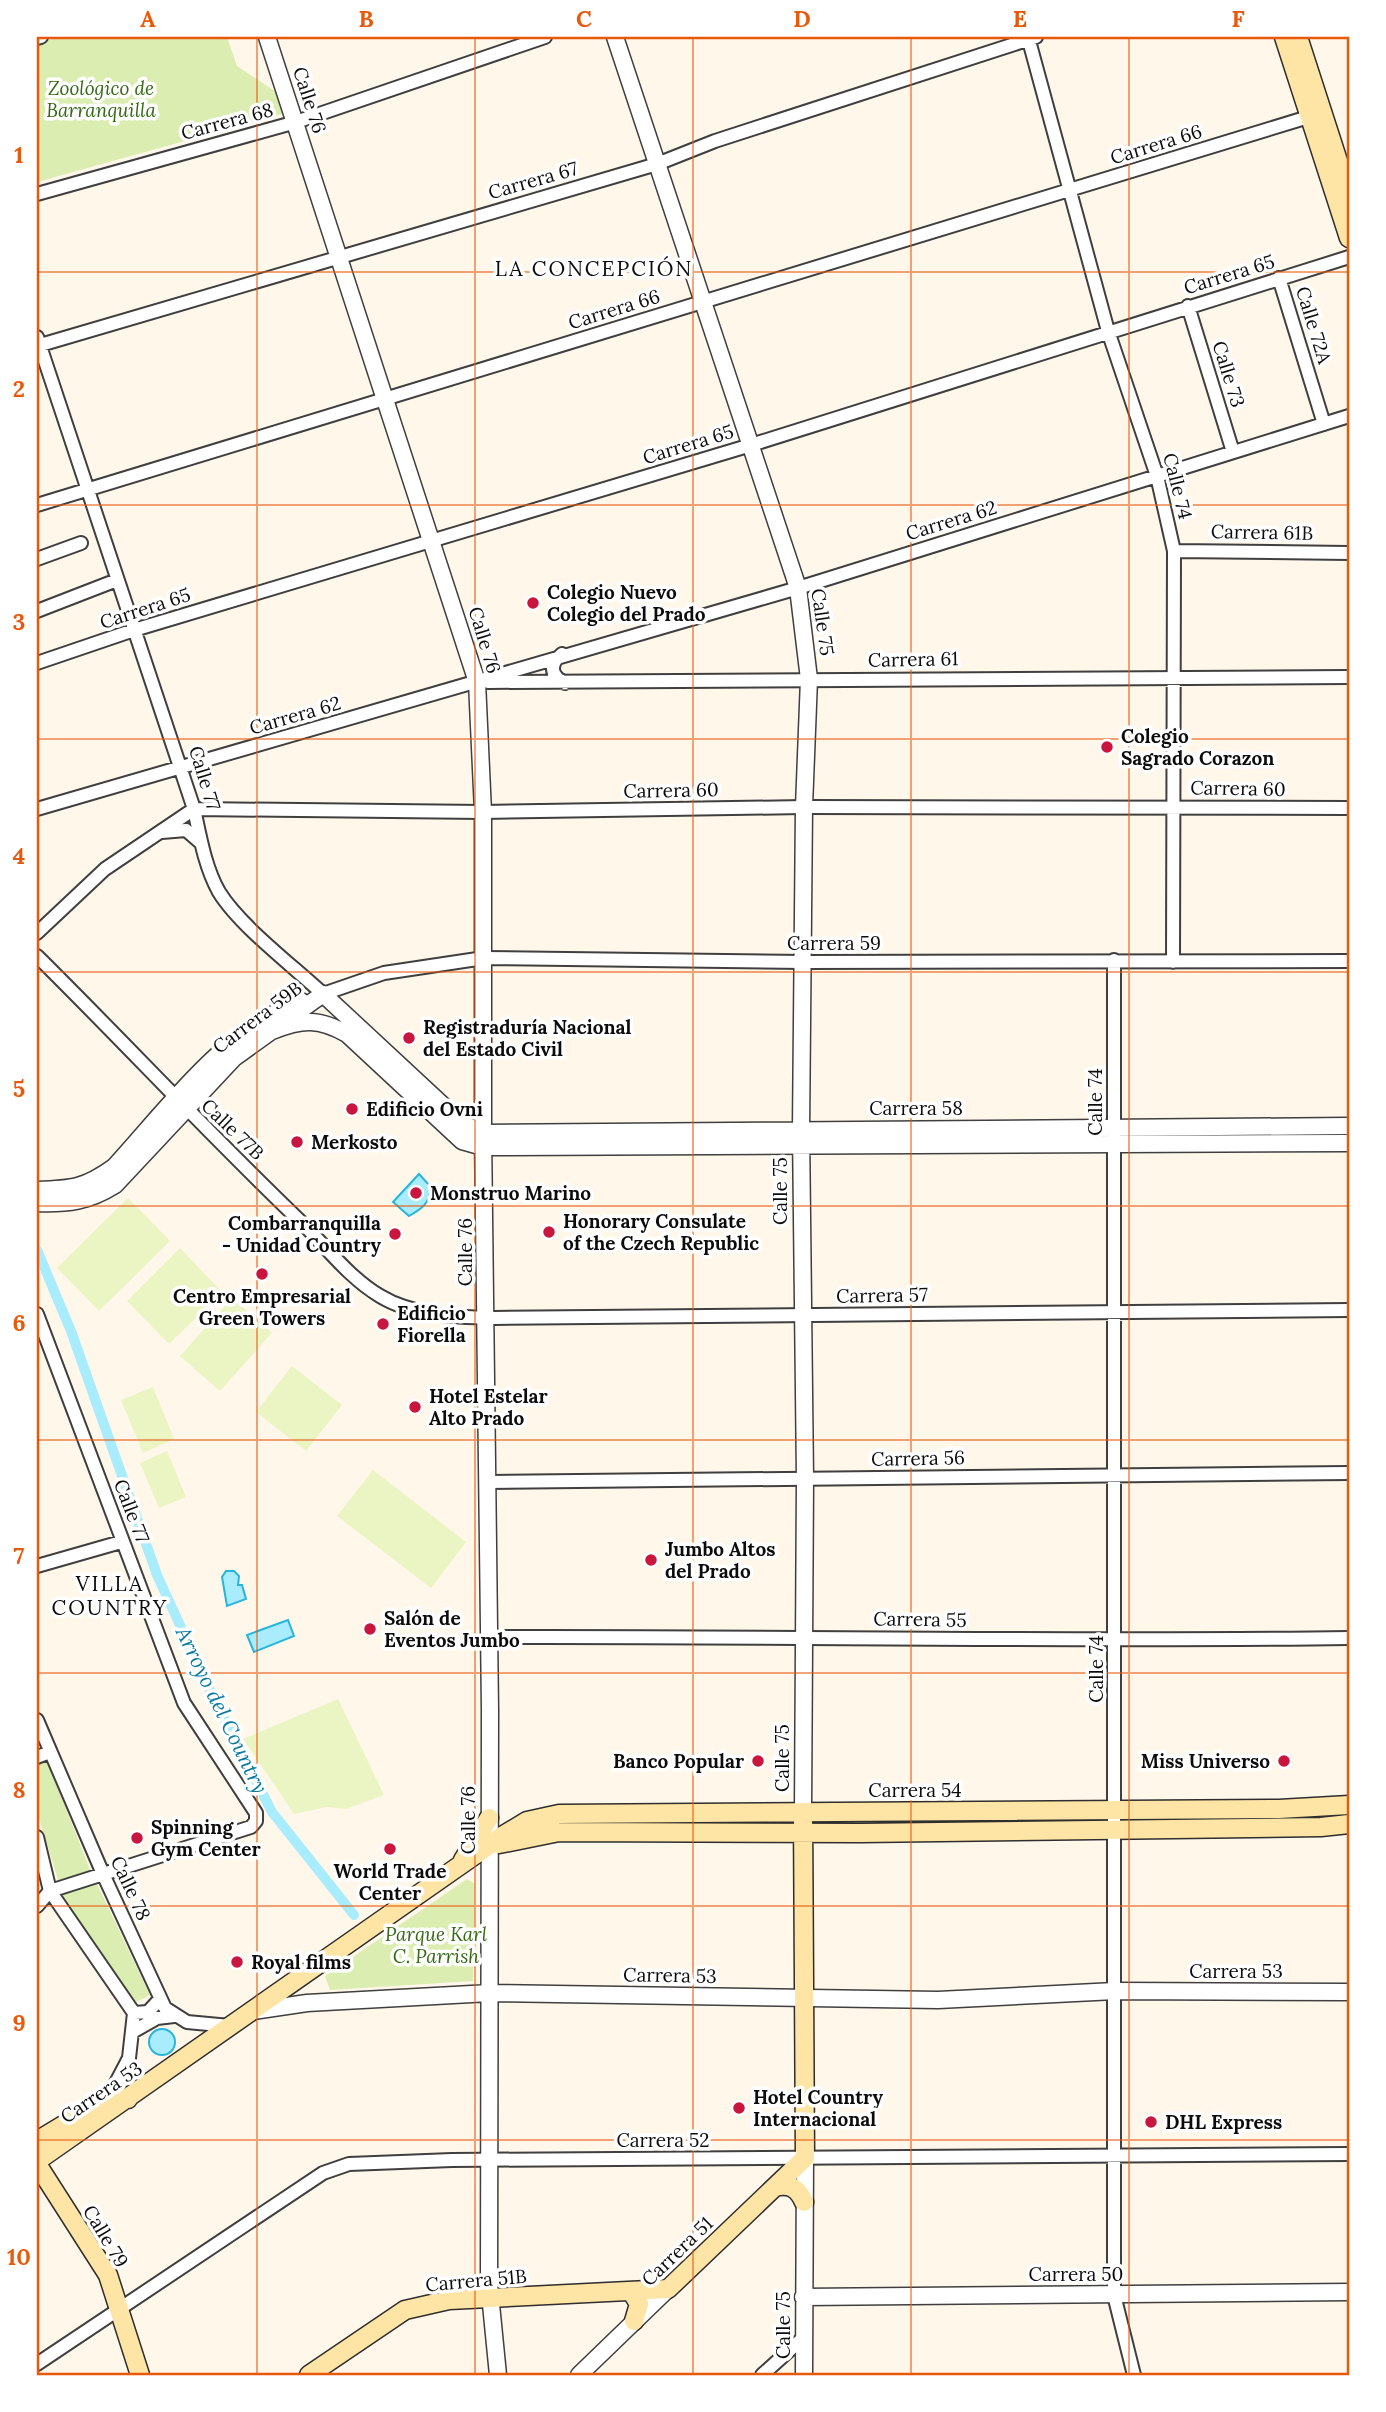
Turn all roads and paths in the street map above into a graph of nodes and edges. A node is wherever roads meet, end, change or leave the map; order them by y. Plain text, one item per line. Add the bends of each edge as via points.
1 (267, 37) edge
2 (545, 37) edge
3 (615, 37) edge
4 (1284, 37) edge
5 (1298, 37) edge
6 (1031, 38) edge
7 (1316, 114) junction
8 (296, 122) junction
9 (657, 164) junction
10 (1070, 191) junction
11 (37, 194) edge
12 (1349, 195) edge
13 (1349, 237) edge
14 (340, 257) junction
15 (1349, 257) edge
16 (1279, 278) junction
17 (704, 302) junction
18 (1188, 306) junction
19 (1108, 331) junction
20 (38, 343) edge
21 (386, 399) junction
22 (1349, 416) edge
23 (1324, 424) junction
24 (751, 445) junction
25 (1233, 452) junction
26 (1157, 476) junction
27 (87, 489) junction
28 (37, 505) edge
29 (433, 541) junction
30 (81, 543) dead end
31 (1174, 551) junction
32 (1349, 553) edge
33 (37, 559) edge
34 (117, 580) junction
35 (798, 588) junction
36 (37, 611) edge
37 (134, 630) junction
38 (562, 654) junction
39 (37, 663) edge
40 (1174, 677) junction
41 (1349, 677) edge
42 (810, 679) junction
43 (477, 682) junction
44 (565, 683) junction
45 (180, 768) junction
46 (1174, 806) junction
47 (804, 807) junction
48 (1349, 808) edge
49 (37, 809) edge
50 (194, 809) junction
51 (483, 812) junction
52 (153, 835) junction
53 (201, 843) junction
54 (37, 933) edge
55 (37, 956) edge
56 (484, 958) junction
57 (1114, 960) junction
58 (1349, 961) edge
59 (804, 962) junction
60 (1173, 962) junction
61 (323, 994) junction
62 (272, 1031) junction
63 (180, 1104) junction
64 (1349, 1126) edge
65 (801, 1130) junction
66 (1259, 1135) junction
67 (1114, 1136) junction
68 (624, 1139) junction
69 (483, 1140) junction
70 (1349, 1143) edge
71 (801, 1147) junction
72 (37, 1190) edge
73 (37, 1203) edge
74 (416, 1310) joint
75 (1349, 1310) edge
76 (1115, 1312) junction
77 (37, 1314) edge
78 (802, 1315) junction
79 (485, 1318) junction
80 (1349, 1473) edge
81 (1115, 1475) junction
82 (805, 1479) junction
83 (488, 1482) junction
84 (121, 1542) junction
85 (37, 1566) edge
86 (489, 1637) junction
87 (802, 1637) junction
88 (1349, 1638) edge
89 (1115, 1642) junction
90 (37, 1720) edge
91 (50, 1752) junction
92 (37, 1758) edge
93 (1349, 1805) edge
94 (1115, 1810) junction
95 (1279, 1810) junction
96 (971, 1811) junction
97 (660, 1812) junction
98 (803, 1812) junction
99 (489, 1818) junction
100 (1349, 1824) edge
101 (1281, 1828) junction
102 (1116, 1830) junction
103 (662, 1832) junction
104 (804, 1832) junction
105 (972, 1832) junction
106 (37, 1837) edge
107 (489, 1847) junction
108 (454, 1871) junction
109 (103, 1874) junction
110 (50, 1891) junction
111 (37, 1906) edge
112 (1115, 1991) junction
113 (1349, 1992) edge
114 (491, 1993) junction
115 (804, 1998) junction
116 (160, 1999) junction
117 (253, 2011) junction
118 (134, 2013) junction
119 (174, 2016) junction
120 (230, 2026) junction
121 (134, 2031) junction
122 (107, 2098) junction
123 (128, 2099) junction
124 (96, 2121) junction
125 (37, 2141) edge
126 (1349, 2154) edge
127 (1114, 2155) junction
128 (805, 2158) junction
129 (492, 2160) junction
130 (37, 2162) edge
131 (775, 2187) junction
132 (804, 2202) junction
133 (668, 2289) junction
134 (631, 2291) junction
135 (1349, 2292) edge
136 (1114, 2295) junction
137 (490, 2297) junction
138 (803, 2297) junction
139 (119, 2309) junction
140 (634, 2321) junction
141 (803, 2338) junction
142 (37, 2364) edge
143 (140, 2375) edge
144 (309, 2375) edge
145 (498, 2375) edge
146 (579, 2375) edge
147 (762, 2375) edge
148 (804, 2375) edge
149 (1134, 2375) edge

1 - 8 street, Calle 76
2 - 8 street, Carrera 68
3 - 9 street, Calle 75
4 - 7 main road
5 - 7 main road
6 - 9 street, Carrera 67
6 - 10 street, Calle 74
7 - 10 street, Carrera 66
7 - 12 main road
7 - 13 main road
8 - 11 street, Carrera 68
8 - 14 street, Calle 76
9 - 14 street, Carrera 67
9 - 17 street, Calle 75
10 - 17 street, Carrera 66
10 - 19 street, Calle 74
14 - 20 street, Carrera 67
14 - 21 street, Calle 76
15 - 16 street, Carrera 65
16 - 18 street, Carrera 65
16 - 23 street, Calle 72A
17 - 21 street, Carrera 66
17 - 24 street, Calle 75
18 - 19 street, Carrera 65
18 - 25 street, Calle 73
19 - 24 street, Carrera 65
19 - 26 street, Calle 74
20 - 27 street, Calle 77
21 - 27 street, Carrera 66
21 - 29 street, Calle 76
22 - 23 street, Carrera 62
23 - 25 street, Carrera 62
24 - 29 street, Carrera 65
24 - 35 street, Calle 75
25 - 26 street, Carrera 62
26 - 31 street, Calle 74
26 - 35 street, Carrera 62
27 - 28 street, Carrera 66
27 - 34 street, Calle 77
29 - 37 street, Carrera 65
29 - 43 street, Calle 76
30 - 33 street
31 - 32 street, Carrera 61B
31 - 40 street, Calle 74
34 - 36 street
34 - 37 street, Calle 77
35 - 38 street, Carrera 62
35 - 42 street, Calle 75
37 - 39 street, Carrera 65
37 - 45 street, Calle 77
38 - 43 street, Carrera 62
38 - 44 street via 554,660 552,670
40 - 41 street, Carrera 61
40 - 42 street, Carrera 61
40 - 46 street, Calle 74
42 - 44 street, Carrera 61
42 - 47 street, Calle 75
43 - 44 street, Carrera 61
43 - 45 street, Carrera 62
43 - 51 street, Calle 76
45 - 49 street, Carrera 62
45 - 50 street, Calle 77
46 - 47 street, Carrera 60
46 - 48 street, Carrera 60
46 - 60 street, Calle 74
47 - 51 street, Carrera 60
47 - 59 street, Calle 75
50 - 51 street, Carrera 60
50 - 52 street
50 - 53 street, Calle 77
51 - 56 street, Calle 76
52 - 53 street via 186,830
52 - 54 street via 105,869
53 - 61 street, Calle 77 via 219,892 234,911
55 - 63 street, Calle 77B
56 - 59 street, Carrera 59
56 - 61 street, Carrera 59 via 384,974
56 - 69 street, Calle 76
57 - 59 street, Carrera 59
57 - 60 street, Carrera 59
57 - 67 street, Calle 74
58 - 60 street, Carrera 59
59 - 65 street, Calle 75
61 - 62 street, Carrera 59B
61 - 63 street, Carrera 59B via 259,1021 230,1044
61 - 69 street, Calle 77
62 - 63 street, Carrera 59B
62 - 69 street via 295,1022 328,1023 347,1034 462,1141
63 - 72 street, Carrera 59B via 92,1183
63 - 73 street, Carrera 59B via 115,1185 94,1199
63 - 74 street, Calle 77B via 348,1270 380,1296
64 - 66 street, Carrera 58
65 - 67 street, Carrera 58
65 - 68 street, Carrera 58
65 - 71 street, Calle 75
66 - 67 street, Carrera 58
66 - 70 street, Carrera 58
67 - 71 street, Carrera 58
67 - 76 street, Calle 74
68 - 69 street, Carrera 58
68 - 71 street, Carrera 58
69 - 79 street, Calle 76
71 - 78 street, Calle 75
74 - 79 street, Carrera 57
75 - 76 street, Carrera 57
76 - 78 street, Carrera 57
76 - 81 street, Calle 74
77 - 84 street, Calle 77
78 - 79 street, Carrera 57
78 - 82 street, Calle 75
79 - 83 street, Calle 76
80 - 81 street, Carrera 56
81 - 82 street, Carrera 56
81 - 89 street, Calle 74
82 - 83 street, Carrera 56
82 - 87 street, Calle 75
83 - 86 street, Calle 76
84 - 85 street
84 - 109 street, Calle 77 via 184,1703 257,1821 251,1827
86 - 87 street, Carrera 55
86 - 99 street, Calle 76
87 - 89 street, Carrera 55
87 - 98 street, Calle 75
88 - 89 street, Carrera 55
89 - 94 street, Calle 74
90 - 91 street, Calle 78
91 - 92 street
91 - 109 street, Calle 78
93 - 95 main road, Carrera 54
94 - 95 main road, Carrera 54
94 - 96 main road, Carrera 54
94 - 102 street, Calle 74
95 - 101 main road
96 - 98 main road, Carrera 54
96 - 105 main road
97 - 98 main road, Carrera 54
97 - 103 main road
97 - 107 main road, Carrera 54 via 537,1818
98 - 104 main road, Calle 75
99 - 107 street, Calle 76
99 - 108 main road
100 - 101 main road, Carrera 54
101 - 102 main road, Carrera 54
102 - 105 main road, Carrera 54
102 - 112 street, Calle 74
103 - 104 main road, Carrera 54
103 - 107 main road, Carrera 54 via 559,1832
104 - 105 main road, Carrera 54
104 - 115 main road, Calle 75
106 - 110 street
107 - 108 main road, Carrera 54
107 - 114 street, Calle 76
108 - 117 main road, Carrera 54
109 - 110 street
109 - 116 street, Calle 78
110 - 111 street
110 - 118 street
112 - 113 street, Carrera 53
112 - 115 street, Carrera 53 via 938,2000
112 - 127 street, Calle 74
114 - 115 street, Carrera 53
114 - 117 street, Carrera 53 via 307,2003
114 - 129 street, Calle 76
115 - 128 main road, Calle 75
116 - 118 street via 148,2012
116 - 119 street, Calle 78
117 - 120 main road, Carrera 53
118 - 121 street
119 - 120 street via 201,2025
119 - 121 street via 157,2018
120 - 123 main road, Carrera 53
121 - 122 street via 129,2059
122 - 123 main road
122 - 124 main road
122 - 125 main road
123 - 124 main road, Carrera 53
124 - 130 main road, Carrera 53
126 - 127 street, Carrera 52
127 - 128 street, Carrera 52
127 - 136 street, Calle 74
128 - 129 street, Carrera 52
128 - 131 main road, Carrera 51
128 - 132 street, Calle 75
129 - 137 street, Calle 76
129 - 139 street, Carrera 52 via 349,2164 323,2173
130 - 139 main road, Calle 79 via 108,2275
131 - 132 main road via 790,2186
131 - 133 main road, Carrera 51
132 - 138 street, Calle 75
133 - 134 main road, Carrera 51B
133 - 140 street, Carrera 51
134 - 137 main road, Carrera 51B
134 - 140 main road via 639,2304
135 - 136 street, Carrera 50
136 - 138 street, Carrera 50
136 - 149 street, Calle 74
137 - 144 main road, Carrera 51B via 405,2310
137 - 145 street, Calle 76
138 - 141 street, Calle 75
139 - 142 street, Carrera 52
139 - 143 main road, Calle 79
140 - 146 street, Carrera 51
141 - 147 street
141 - 148 street, Calle 75

